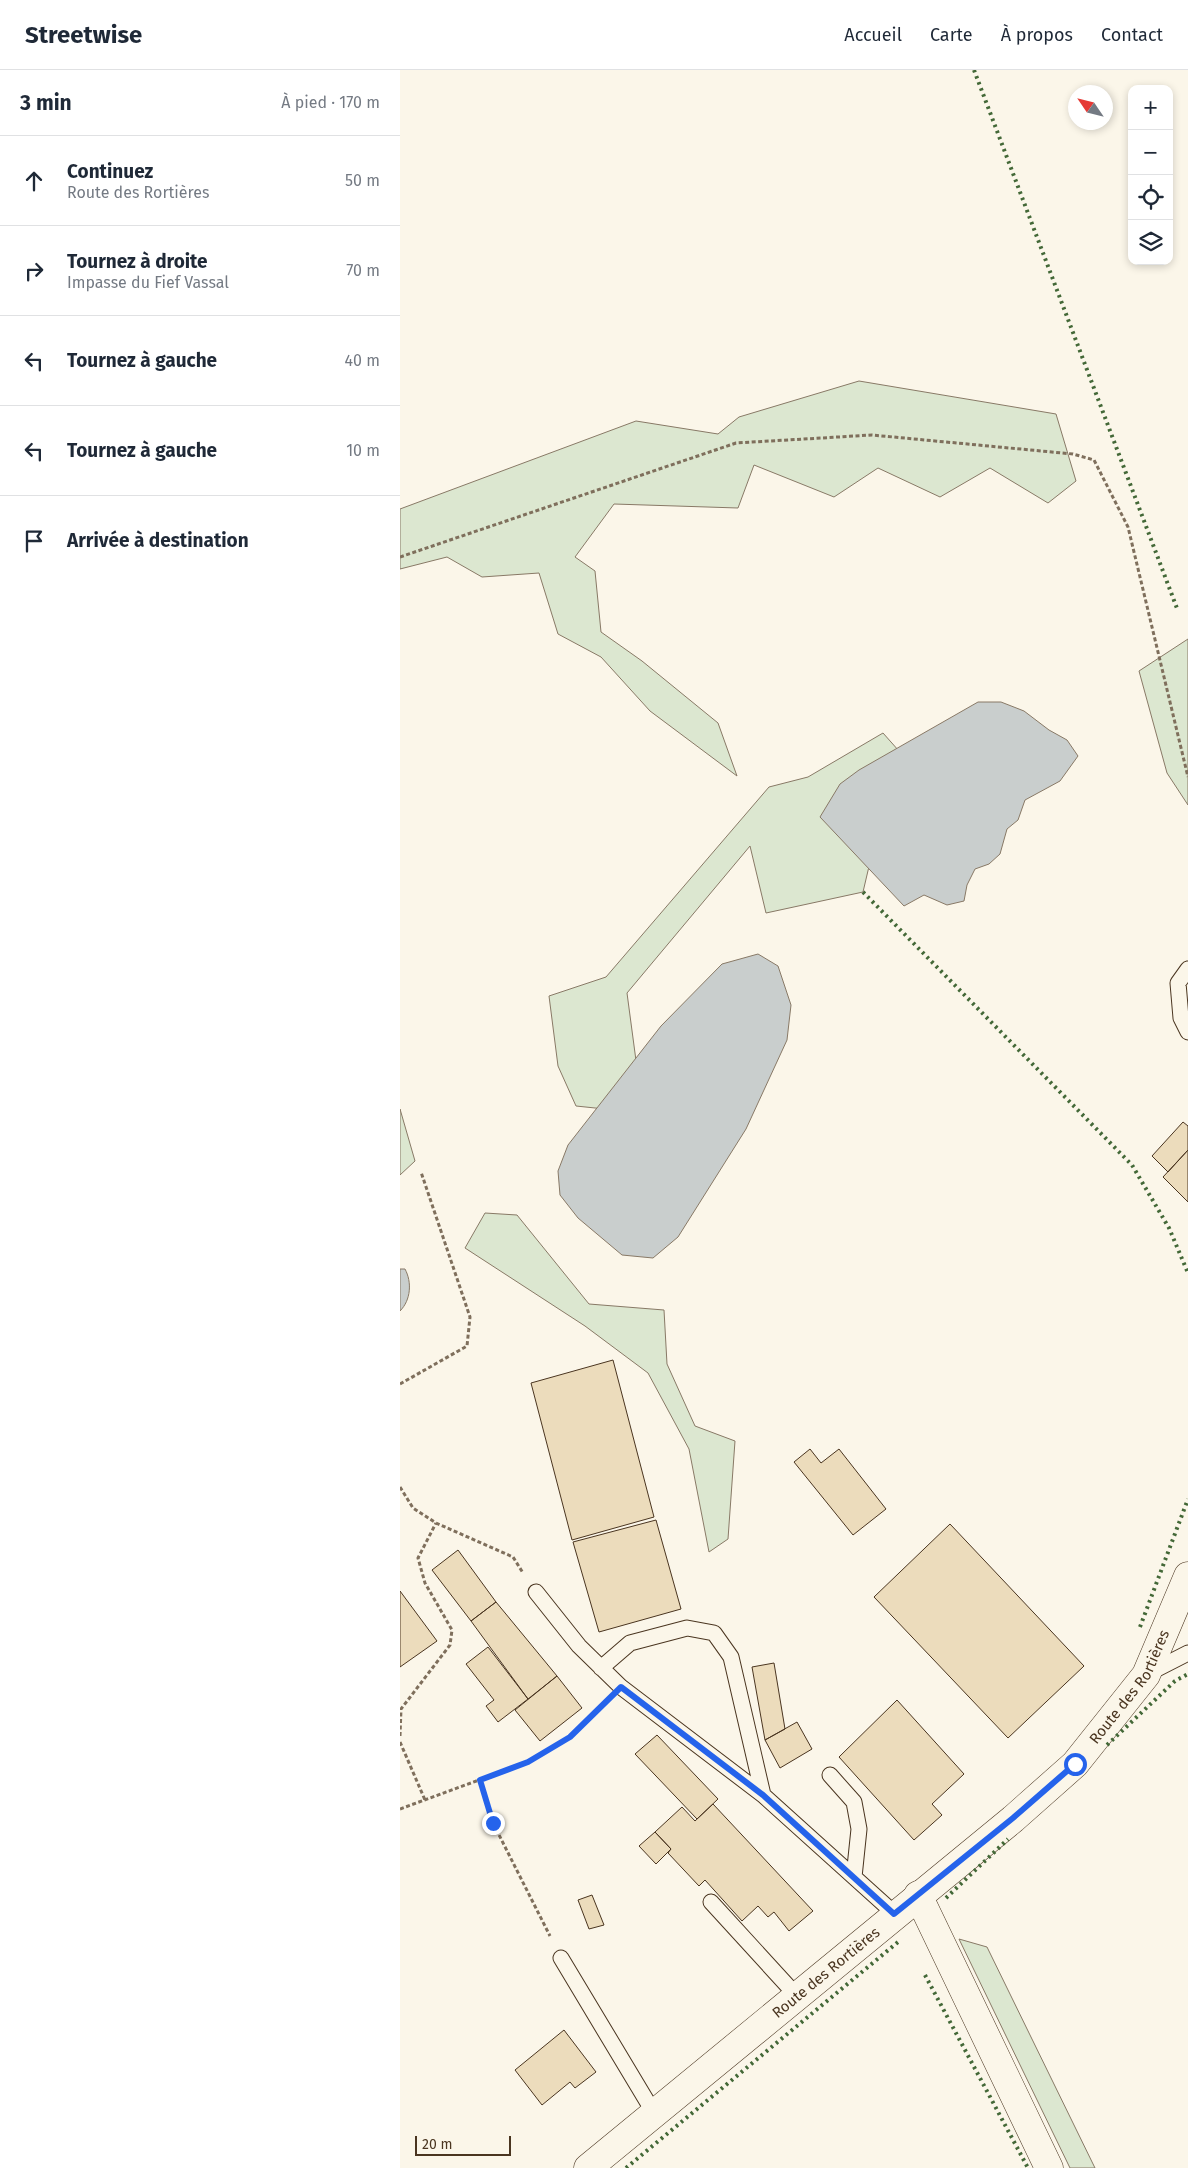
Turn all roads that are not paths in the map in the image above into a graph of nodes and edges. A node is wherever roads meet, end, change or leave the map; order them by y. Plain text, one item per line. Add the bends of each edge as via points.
1 (1188, 969) edge
2 (1188, 1032) edge
3 (1188, 1576) edge
4 (536, 1592) road end
5 (1188, 1653) edge
6 (601, 1668) junction
7 (1146, 1675) junction
8 (830, 1774) dead end
9 (763, 1795) junction
10 (854, 1877) junction
11 (918, 1895) junction
12 (711, 1902) dead end
13 (894, 1914) junction
14 (561, 1958) road end
15 (796, 1995) junction
16 (654, 2113) junction
17 (588, 2168) edge
18 (1049, 2168) edge

1 - 2 lane via 1178,983 1181,1018
3 - 7 street, Route des Rortières
4 - 6 lane
5 - 7 lane
6 - 9 lane via 621,1687
6 - 9 lane via 630,1643 686,1628 714,1633 731,1656
7 - 11 street, Route des Rortières via 1075,1764
8 - 10 lane via 854,1802 859,1828
9 - 10 lane
10 - 13 lane
11 - 13 street, Route des Rortières
11 - 18 street
12 - 15 lane
13 - 15 street, Route des Rortières
14 - 16 lane
15 - 16 street, Route des Rortières
16 - 17 street, Route des Rortières

